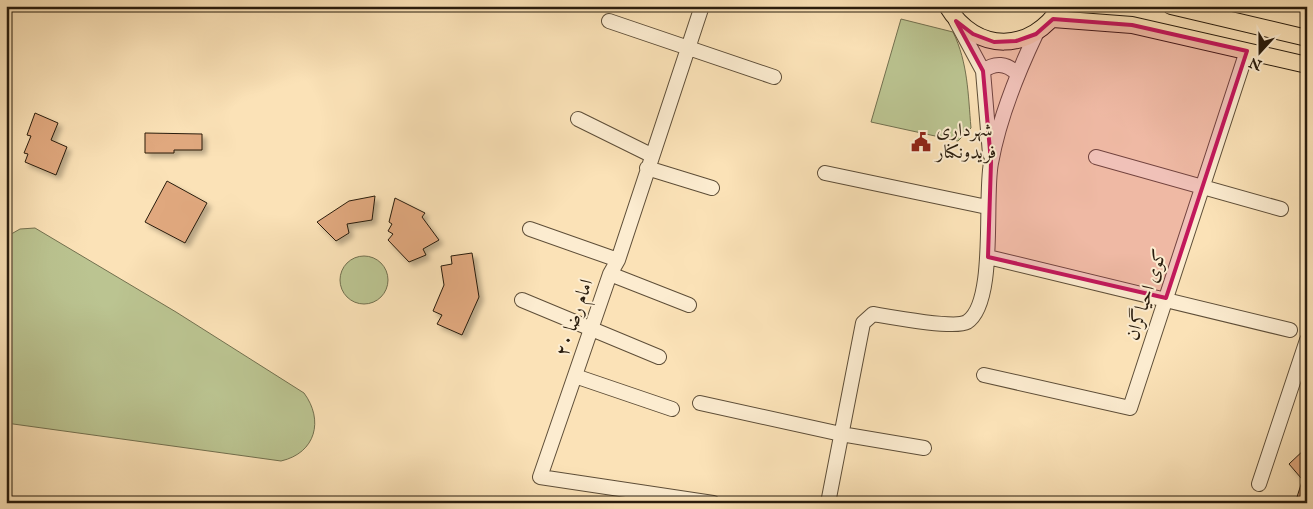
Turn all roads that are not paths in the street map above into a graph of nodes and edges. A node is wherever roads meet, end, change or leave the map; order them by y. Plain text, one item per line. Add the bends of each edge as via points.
1 (702, 6) edge
2 (948, 6) edge
3 (1171, 6) edge
4 (1057, 13) edge
5 (1100, 14) edge
6 (609, 21) dead end
7 (956, 21) junction
8 (1036, 34) junction
9 (1307, 38) edge
10 (688, 47) junction
11 (1246, 51) junction
12 (1307, 64) edge
13 (983, 71) junction
14 (1017, 74) junction
15 (774, 77) dead end
16 (578, 119) dead end
17 (1096, 157) dead end
18 (649, 161) junction
19 (991, 162) junction
20 (825, 173) dead end
21 (1202, 187) junction
22 (712, 188) dead end
23 (987, 207) junction
24 (1281, 209) dead end
25 (530, 229) dead end
26 (988, 257) junction
27 (618, 260) junction
28 (610, 274) junction
29 (1166, 298) junction
30 (522, 300) dead end
31 (689, 305) dead end
32 (591, 328) junction
33 (1290, 330) dead end
34 (1307, 340) edge
35 (659, 357) dead end
36 (984, 375) dead end
37 (575, 376) junction
38 (700, 403) dead end
39 (672, 409) dead end
40 (841, 434) junction
41 (924, 448) dead end
42 (1259, 484) dead end
43 (712, 503) edge
44 (828, 503) edge

1 - 10 street, امام رضا ۲۰
2 - 7 main road
3 - 9 main road
4 - 5 main road
4 - 8 main road
5 - 11 main road via 1132,26
6 - 10 street
7 - 8 main road via 973,34 994,42 1016,41
7 - 13 street
8 - 14 street
10 - 15 street
10 - 18 street, امام رضا ۲۰
11 - 12 main road
11 - 21 street, کوی احیاگران
13 - 14 street via 1000,64
13 - 19 street
14 - 19 street
16 - 18 street
17 - 21 street
18 - 22 street
18 - 27 street, امام رضا ۲۰
19 - 23 street
20 - 23 street
21 - 24 street
21 - 29 street, کوی احیاگران
23 - 26 street
25 - 27 street
26 - 29 street
26 - 40 street via 979,306 959,326 873,314 866,319 861,328
27 - 28 street, امام رضا ۲۰
28 - 31 street
28 - 32 street, امام رضا ۲۰
29 - 33 street
29 - 36 street, کوی احیاگران via 1130,408
30 - 32 street
32 - 35 street
32 - 37 street, امام رضا ۲۰
34 - 42 street
37 - 39 street
37 - 43 street, امام رضا ۲۰ via 540,477
38 - 40 street
40 - 41 street
40 - 44 street

